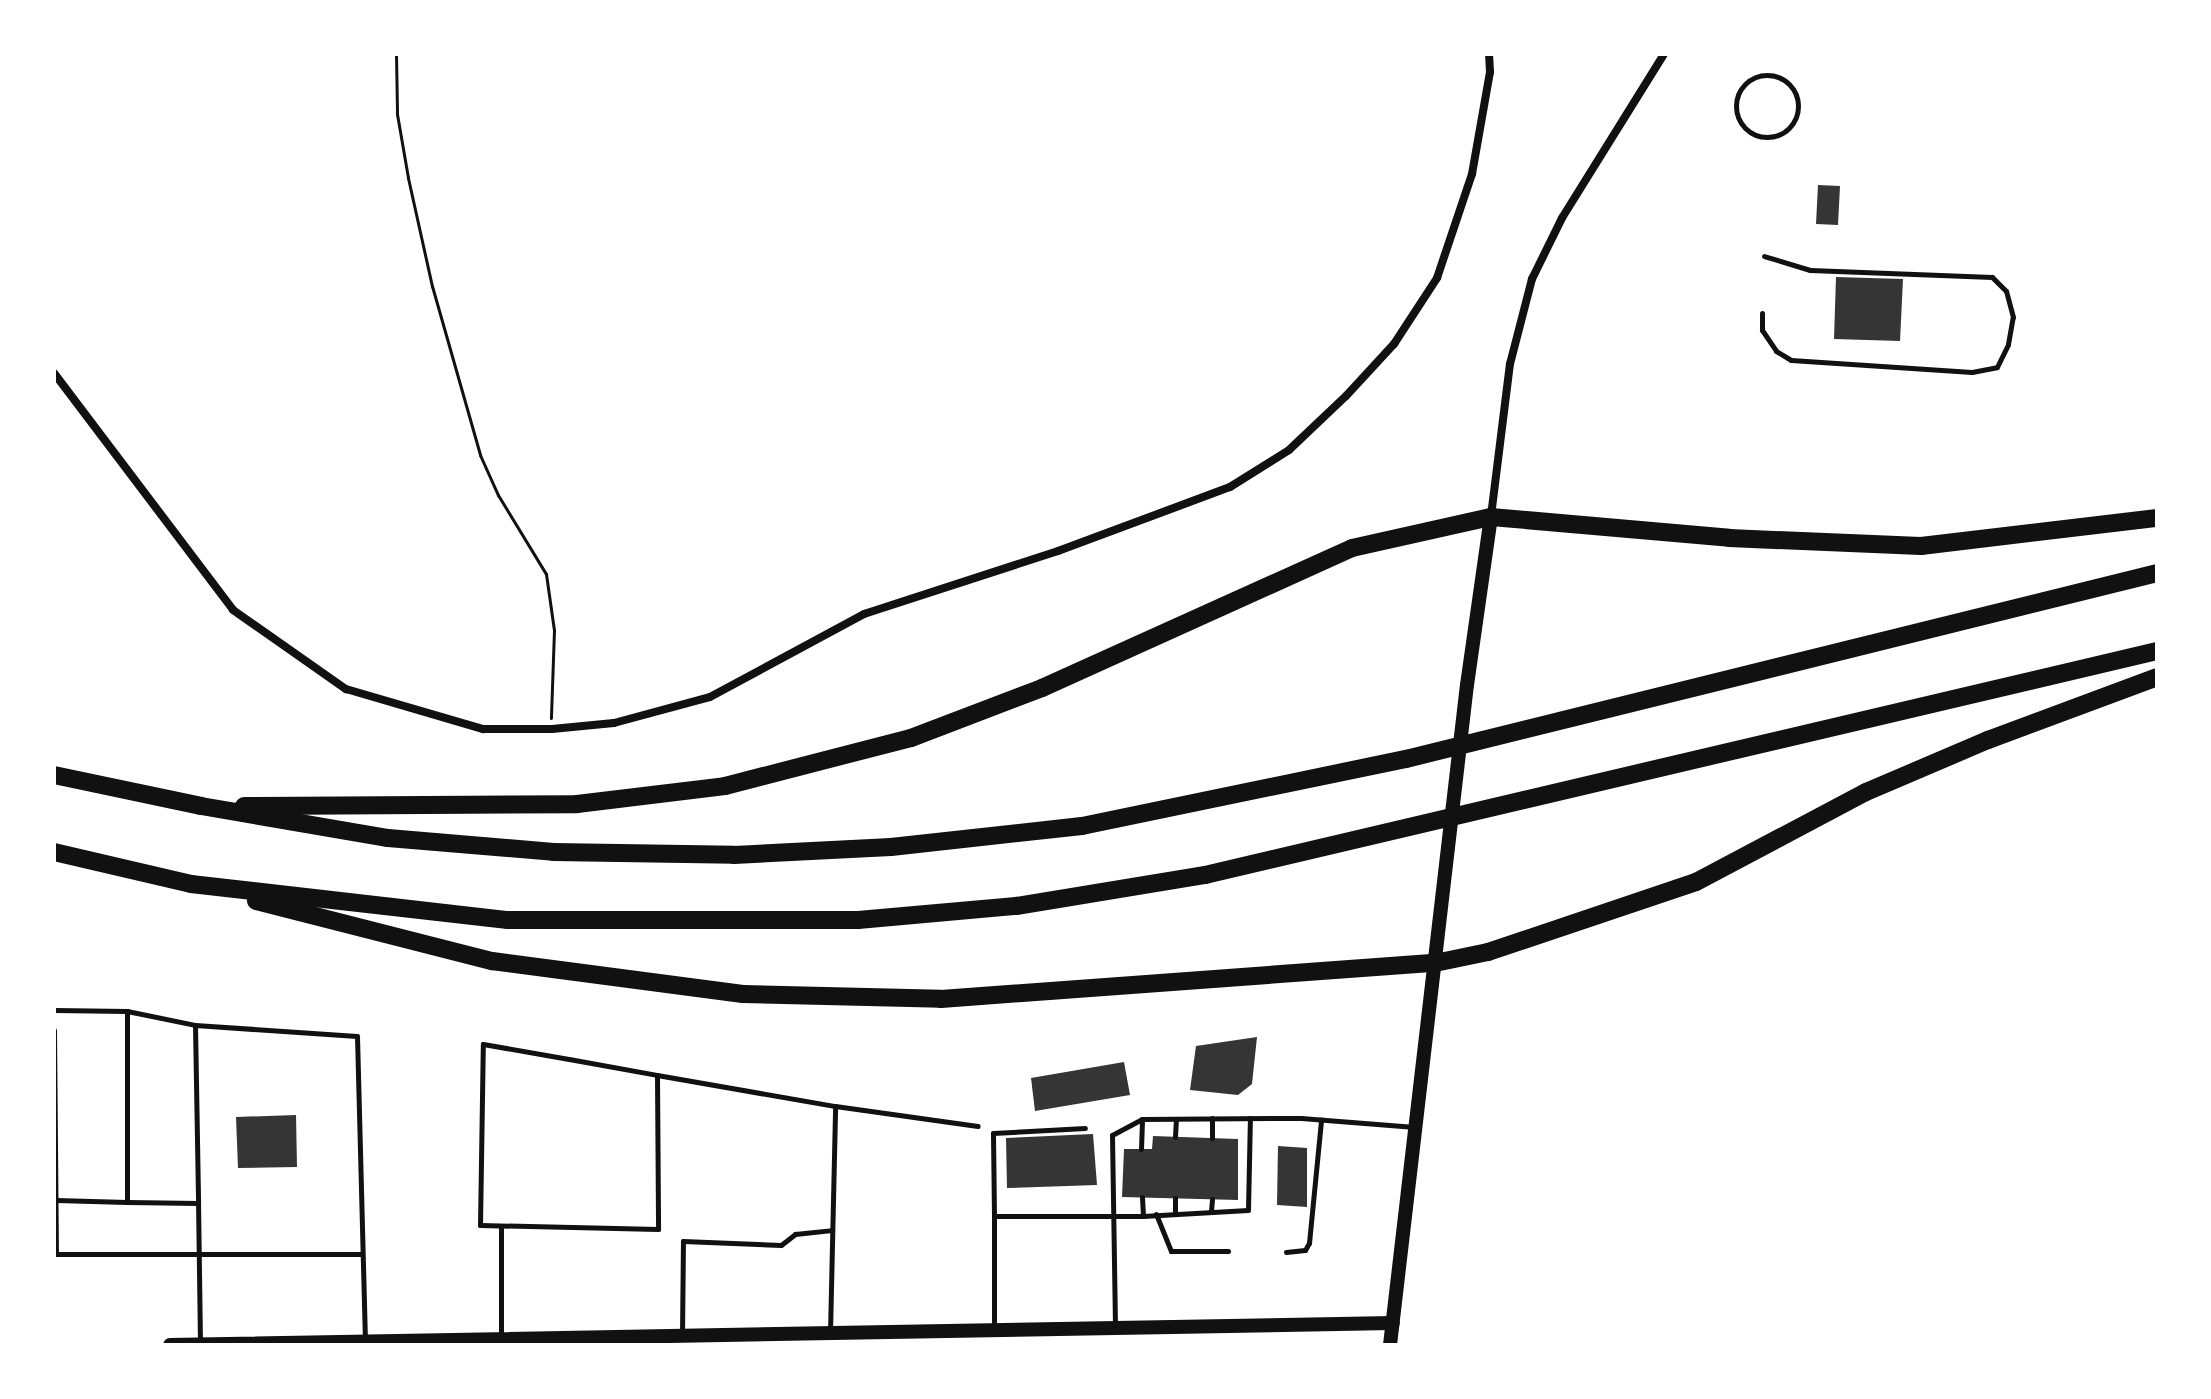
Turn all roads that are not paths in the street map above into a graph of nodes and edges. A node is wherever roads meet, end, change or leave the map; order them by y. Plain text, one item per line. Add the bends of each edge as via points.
1 (1489, 54) edge
2 (1664, 54) edge
3 (1740, 123) joint
4 (1764, 256) dead end
5 (1762, 313) dead end
6 (54, 373) edge
7 (1491, 517) junction
8 (2157, 518) edge
9 (2157, 573) edge
10 (2157, 651) edge
11 (2157, 677) edge
12 (54, 775) edge
13 (201, 806) junction
14 (54, 852) edge
15 (191, 884) junction
16 (1435, 963) junction
17 (54, 1010) edge
18 (127, 1011) junction
19 (195, 1025) junction
20 (54, 1030) edge
21 (657, 1075) junction
22 (835, 1106) junction
23 (1212, 1118) junction
24 (1250, 1118) junction
25 (1142, 1119) junction
26 (1176, 1119) junction
27 (1321, 1120) junction
28 (978, 1126) dead end
29 (1416, 1127) junction
30 (1085, 1128) dead end
31 (1175, 1137) dead end
32 (1212, 1138) dead end
33 (1141, 1149) dead end
34 (1142, 1197) dead end
35 (1175, 1198) dead end
36 (1212, 1199) dead end
37 (55, 1200) edge
38 (127, 1202) junction
39 (198, 1203) junction
40 (1211, 1211) junction
41 (1175, 1212) junction
42 (1114, 1214) junction
43 (1156, 1214) junction
44 (994, 1216) junction
45 (1143, 1216) junction
46 (501, 1226) junction
47 (832, 1230) junction
48 (1228, 1251) dead end
49 (1286, 1252) dead end
50 (55, 1254) edge
51 (362, 1254) junction
52 (199, 1256) junction
53 (1393, 1323) junction
54 (1115, 1330) junction
55 (994, 1332) junction
56 (830, 1335) junction
57 (682, 1337) junction
58 (501, 1340) junction
59 (365, 1342) junction
60 (200, 1344) edge
61 (170, 1345) edge
62 (1390, 1345) edge

1 - 6 street via 1472,174 1437,278 1394,344 1289,450 1230,487 864,614 710,697 614,723 483,729 346,689 233,610
2 - 7 street via 1562,218 1532,279 1510,364
3 - 3 lane via 1754,135 1780,133 1798,116 1794,88 1772,74 1753,77 1736,105
4 - 5 lane via 1810,270 1992,277 2006,291 2013,317 1997,367 1972,372 1791,360 1776,351 1762,330
7 - 8 highway via 1729,538 1921,546
7 - 13 highway via 1352,548 1042,688 911,738 725,786 577,804
7 - 16 main road
9 - 13 highway via 1406,759 1082,826 891,847 734,855 553,852 388,838
10 - 15 highway via 1205,875 1016,906 858,920 508,920
11 - 16 highway via 1866,792 1696,882 1488,952
12 - 13 highway
14 - 15 highway
15 - 16 highway via 492,961 743,994 941,999
16 - 29 main road
17 - 18 lane
18 - 19 lane
18 - 38 lane
19 - 39 lane
19 - 51 lane via 357,1036
20 - 37 lane
21 - 22 lane
21 - 46 lane via 658,1229
21 - 46 lane via 483,1044 480,1225
22 - 28 lane
22 - 47 lane
23 - 24 lane
23 - 26 lane
23 - 32 lane
24 - 27 lane
24 - 40 lane via 1248,1210
25 - 26 lane
25 - 33 lane
25 - 42 lane via 1112,1135
26 - 31 lane
27 - 29 lane
27 - 49 lane via 1309,1243 1305,1250
29 - 53 main road
30 - 44 lane via 993,1133
34 - 45 lane
35 - 41 lane
36 - 40 lane
37 - 38 lane
37 - 50 lane
38 - 39 lane
39 - 52 lane
40 - 41 lane
41 - 43 lane
42 - 44 lane
42 - 45 lane
42 - 54 lane
43 - 45 lane
43 - 48 lane via 1171,1251
44 - 55 lane
46 - 58 lane
47 - 56 lane
47 - 57 lane via 795,1234 781,1245 683,1241
50 - 52 lane
51 - 52 lane
51 - 59 lane
52 - 60 lane
53 - 54 main road
53 - 62 main road
54 - 55 main road
55 - 56 main road
56 - 57 main road
57 - 58 main road
58 - 59 main road
59 - 60 main road
60 - 61 main road

